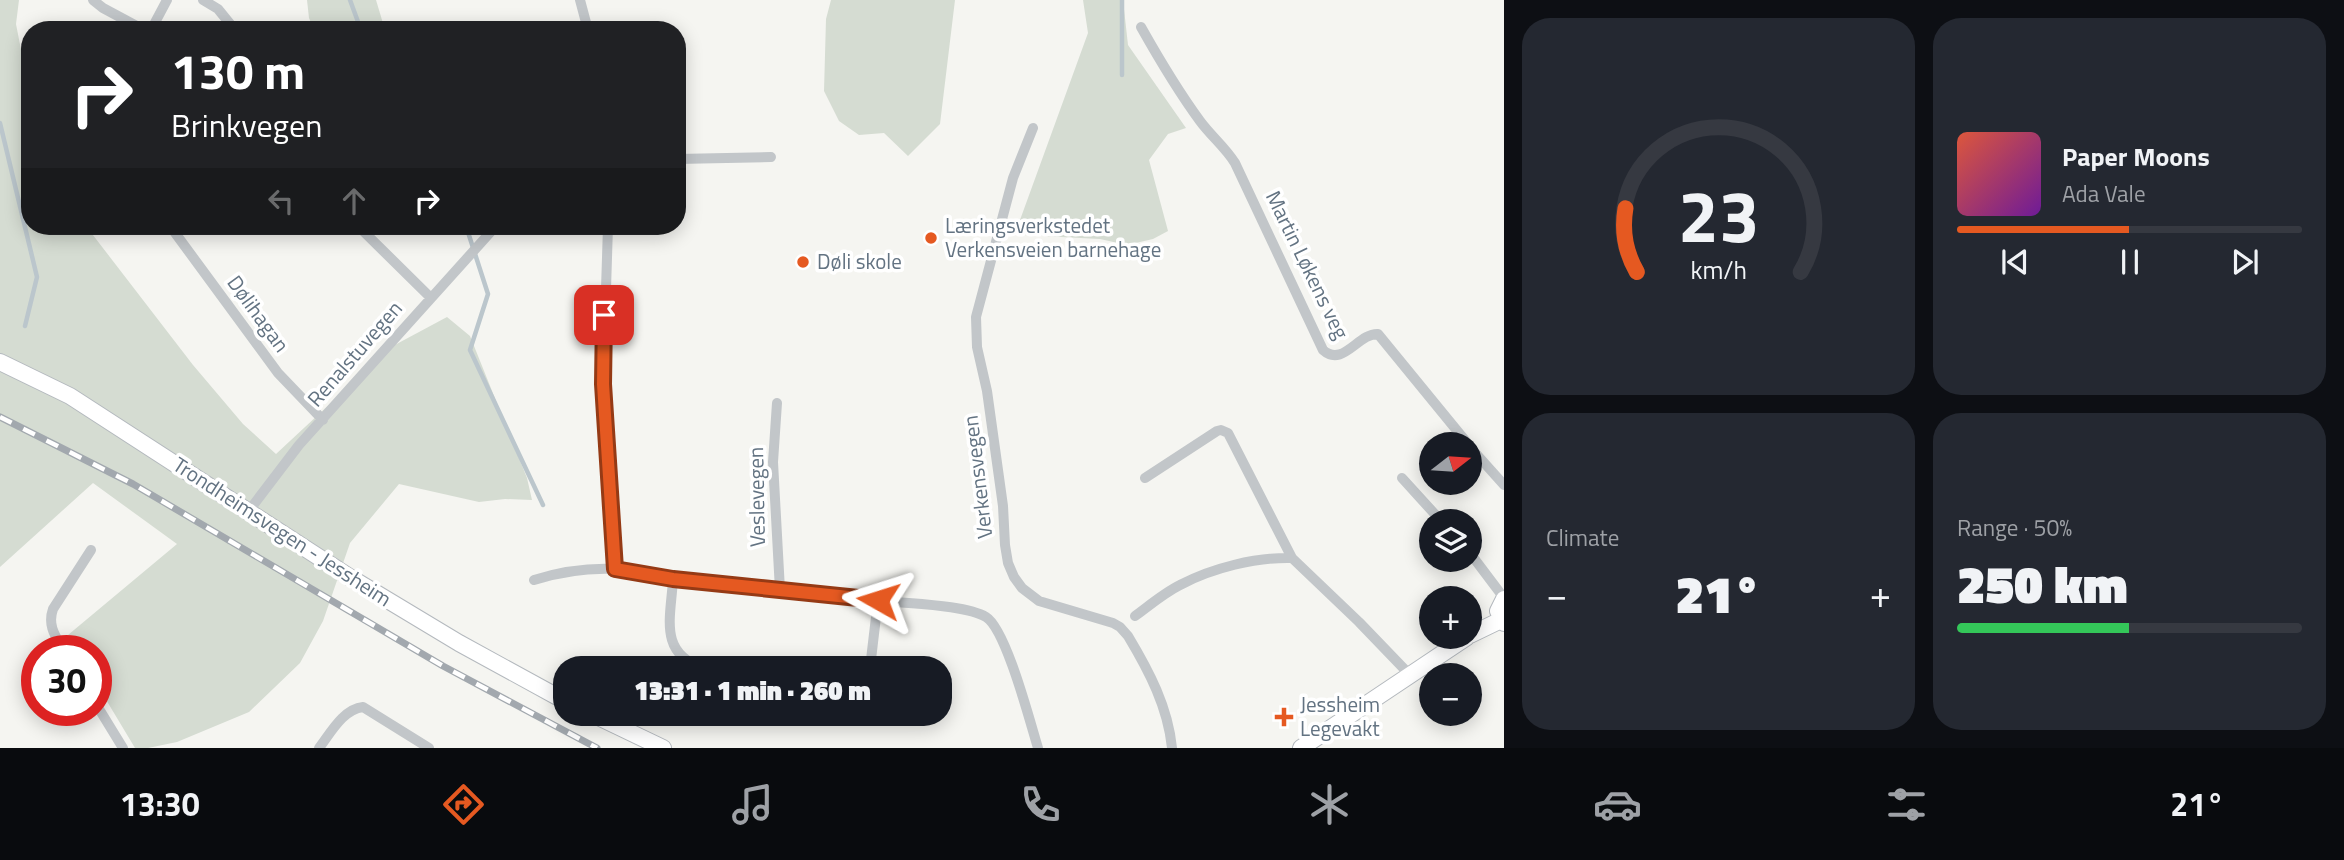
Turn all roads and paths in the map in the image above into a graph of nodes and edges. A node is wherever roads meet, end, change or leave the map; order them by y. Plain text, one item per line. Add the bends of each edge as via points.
1 (93, 0) edge
2 (167, 0) edge
3 (203, 0) edge
4 (580, 0) edge
5 (127, 21) edge
6 (156, 21) edge
7 (228, 21) edge
8 (586, 21) edge
9 (1141, 27) dead end
10 (1033, 128) dead end
11 (771, 157) dead end
12 (686, 159) edge
13 (177, 235) edge
14 (367, 235) edge
15 (488, 235) edge
16 (608, 235) edge
17 (430, 298) junction
18 (0, 362) edge
19 (777, 403) dead end
20 (323, 420) junction
21 (1457, 432) edge
22 (1482, 460) edge
23 (1145, 478) dead end
24 (1402, 478) dead end
25 (1504, 485) edge
26 (1430, 509) edge
27 (248, 512) junction
28 (91, 550) dead end
29 (1292, 558) junction
30 (615, 569) junction
31 (1482, 569) edge
32 (673, 579) junction
33 (534, 580) dead end
34 (780, 590) junction
35 (1504, 598) edge
36 (878, 600) junction
37 (1135, 616) dead end
38 (1502, 621) edge
39 (1482, 630) edge
40 (54, 635) edge
41 (1449, 649) edge
42 (679, 656) edge
43 (871, 656) edge
44 (1410, 675) junction
45 (553, 694) edge
46 (110, 726) edge
47 (617, 726) edge
48 (123, 748) edge
49 (318, 748) edge
50 (429, 748) edge
51 (663, 748) edge
52 (1038, 748) edge
53 (1171, 748) edge
54 (1301, 748) edge

1 - 5 street
2 - 6 street
3 - 7 street
4 - 8 street
9 - 21 street, Martin Løkens veg via 1187,102 1235,163 1323,350 1339,355 1366,336 1378,334
10 - 53 street, Verkensvegen via 1013,177 975,330 1008,564 1022,588 1038,601 1113,623 1128,636 1163,703
11 - 12 street
13 - 20 street, Dølihagan via 278,373
14 - 17 street
15 - 17 street, Renalstuvegen
16 - 30 street via 603,384
17 - 20 street, Renalstuvegen
18 - 27 main road, Trondheimsvegen - Jessheim via 70,396
19 - 34 street, Veslevegen via 773,462
20 - 27 street, Renalstuvegen
22 - 25 street, Martin Løkens veg
23 - 29 street via 1212,433 1225,430
24 - 26 street
27 - 45 main road, Trondheimsvegen - Jessheim via 458,643
28 - 40 street via 53,609 50,619
29 - 37 street via 1258,560 1195,578
29 - 44 street
30 - 32 street
30 - 33 street via 556,573
31 - 35 street
32 - 34 street
32 - 42 street via 670,635
34 - 36 street
35 - 38 main road via 1498,611
36 - 43 street
36 - 52 street via 968,611 994,624
38 - 39 main road
41 - 44 main road
44 - 54 main road
46 - 48 street
47 - 51 main road
49 - 50 street via 346,715 363,707

